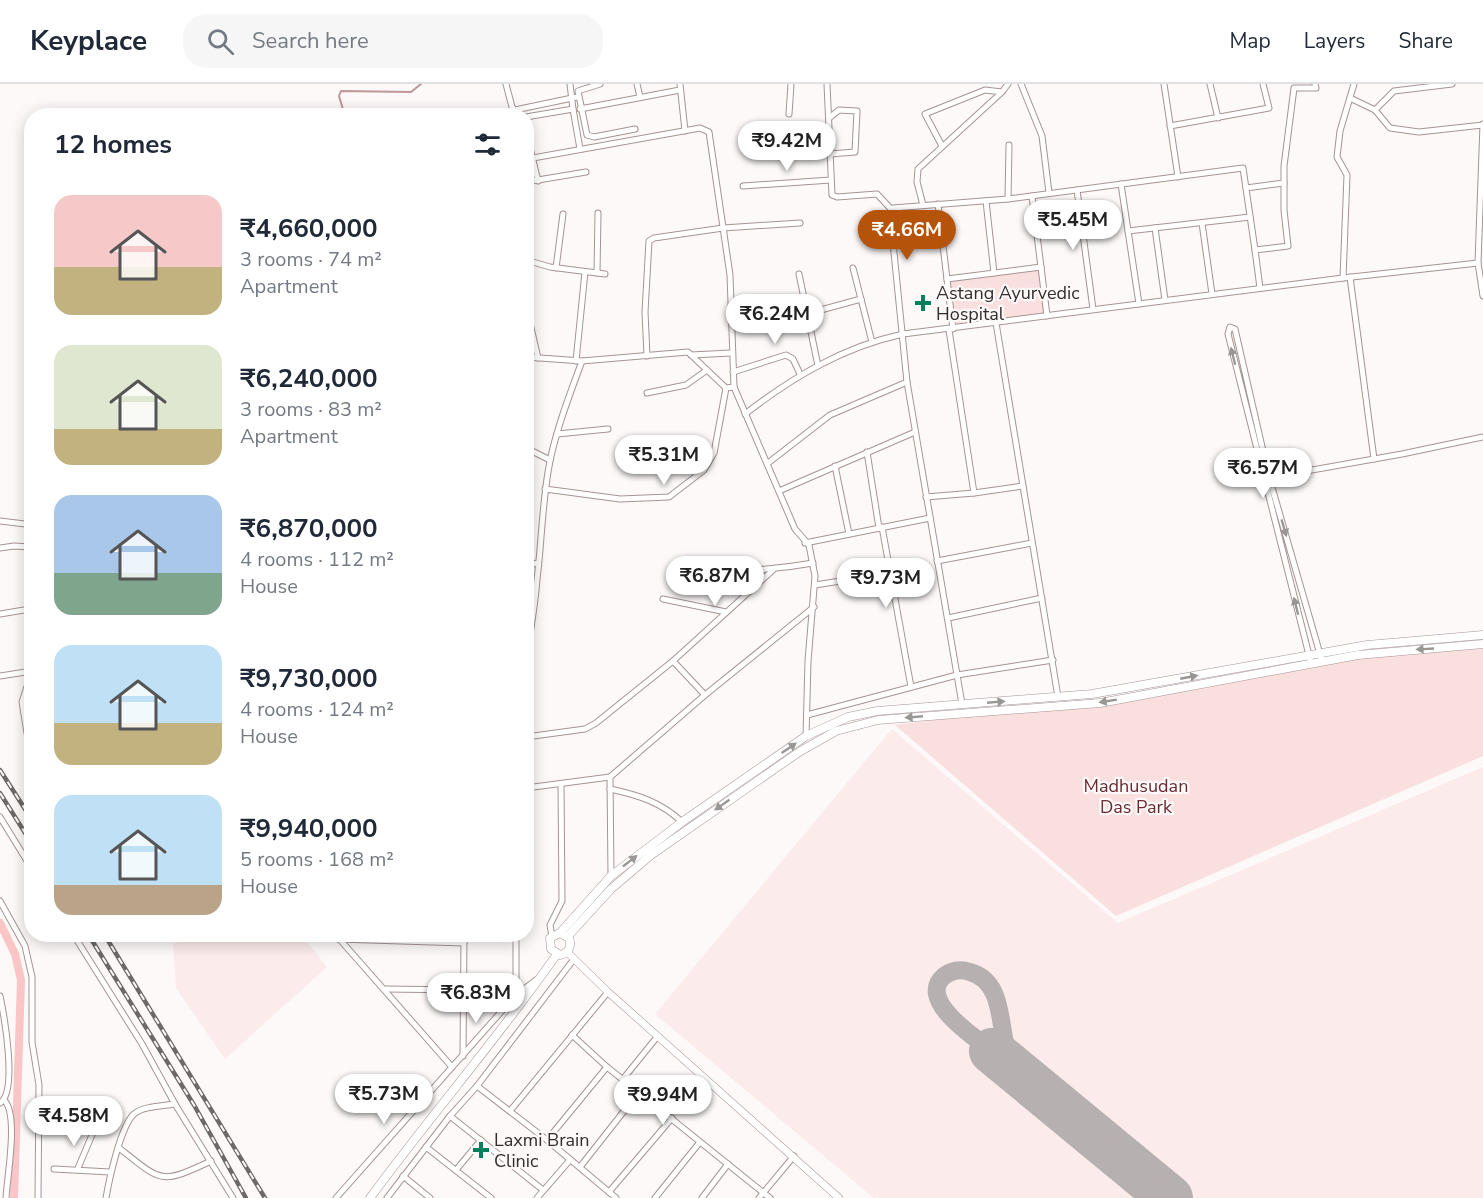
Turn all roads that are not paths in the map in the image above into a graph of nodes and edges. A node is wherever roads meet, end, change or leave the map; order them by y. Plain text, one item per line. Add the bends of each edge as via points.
1 (506, 84) edge
2 (570, 84) edge
3 (600, 84) edge
4 (637, 84) edge
5 (790, 84) edge
6 (827, 84) edge
7 (1008, 84) edge
8 (1022, 84) edge
9 (1164, 84) edge
10 (1210, 84) edge
11 (1263, 84) edge
12 (1316, 84) edge
13 (1354, 84) edge
14 (1452, 84) edge
15 (680, 87) edge
16 (1002, 92) junction
17 (640, 97) junction
18 (575, 98) junction
19 (1350, 98) junction
20 (513, 108) edge
21 (525, 108) edge
22 (577, 109) junction
23 (1375, 110) junction
24 (789, 114) dead end
25 (534, 116) edge
26 (829, 118) junction
27 (1218, 118) junction
28 (1483, 125) edge
29 (1170, 126) junction
30 (634, 129) dead end
31 (685, 131) junction
32 (1009, 145) dead end
33 (942, 146) junction
34 (580, 149) junction
35 (830, 154) junction
36 (534, 158) edge
37 (534, 163) edge
38 (586, 172) dead end
39 (1482, 172) edge
40 (1178, 177) junction
41 (831, 180) junction
42 (534, 181) edge
43 (538, 181) junction
44 (1284, 183) junction
45 (1121, 184) junction
46 (743, 186) dead end
47 (1246, 188) junction
48 (1077, 190) junction
49 (1049, 194) junction
50 (1032, 196) junction
51 (1008, 199) junction
52 (986, 201) junction
53 (938, 204) junction
54 (923, 205) junction
55 (892, 210) junction
56 (598, 213) dead end
57 (563, 214) dead end
58 (1481, 216) edge
59 (1250, 217) junction
60 (800, 223) dead end
61 (1202, 223) junction
62 (723, 228) junction
63 (1155, 228) junction
64 (1128, 231) junction
65 (1255, 250) junction
66 (534, 262) edge
67 (1478, 263) junction
68 (1041, 267) junction
69 (556, 268) junction
70 (853, 268) dead end
71 (585, 272) junction
72 (597, 273) junction
73 (994, 273) junction
74 (605, 274) dead end
75 (799, 274) dead end
76 (1347, 277) junction
77 (947, 279) junction
78 (1260, 288) junction
79 (1212, 294) junction
80 (1483, 296) edge
81 (861, 299) junction
82 (1165, 300) junction
83 (1139, 304) junction
84 (1093, 309) junction
85 (806, 314) junction
86 (1047, 316) junction
87 (996, 323) junction
88 (951, 330) junction
89 (903, 334) junction
90 (534, 341) edge
91 (872, 342) junction
92 (731, 353) junction
93 (691, 355) junction
94 (647, 356) junction
95 (534, 358) edge
96 (538, 358) junction
97 (579, 361) junction
98 (818, 366) junction
99 (707, 370) junction
100 (733, 372) junction
101 (800, 375) junction
102 (907, 382) junction
103 (734, 387) junction
104 (726, 388) junction
105 (647, 393) dead end
106 (745, 414) junction
107 (608, 429) dead end
108 (915, 432) junction
109 (557, 434) junction
110 (1483, 437) edge
111 (534, 452) edge
112 (867, 452) junction
113 (1374, 459) junction
114 (550, 460) junction
115 (768, 463) junction
116 (835, 466) junction
117 (1266, 478) junction
118 (1023, 486) junction
119 (545, 489) junction
120 (779, 491) junction
121 (974, 494) junction
122 (926, 497) junction
123 (930, 518) junction
124 (0, 521) edge
125 (24, 525) edge
126 (881, 528) junction
127 (849, 534) junction
128 (805, 543) junction
129 (1032, 543) junction
130 (24, 547) edge
131 (0, 548) edge
132 (937, 561) junction
133 (538, 563) junction
134 (813, 563) junction
135 (534, 564) edge
136 (680, 570) dead end
137 (773, 570) junction
138 (891, 573) junction
139 (815, 585) junction
140 (534, 598) edge
141 (1042, 598) junction
142 (663, 599) dead end
143 (814, 607) junction
144 (24, 610) edge
145 (726, 612) junction
146 (0, 614) edge
147 (948, 618) junction
148 (1483, 635) edge
149 (1483, 644) edge
150 (1321, 657) junction
151 (1310, 659) junction
152 (1053, 660) junction
153 (673, 661) junction
154 (24, 672) edge
155 (957, 675) junction
156 (0, 676) edge
157 (911, 687) junction
158 (705, 695) junction
159 (24, 696) edge
160 (1058, 696) junction
161 (962, 705) junction
162 (24, 715) edge
163 (807, 715) junction
164 (534, 736) edge
165 (806, 736) junction
166 (610, 777) junction
167 (561, 784) junction
168 (534, 787) edge
169 (610, 789) junction
170 (0, 816) edge
171 (682, 822) junction
172 (24, 856) edge
173 (611, 876) junction
174 (0, 901) edge
175 (2, 909) edge
176 (560, 935) junction
177 (78, 942) edge
178 (341, 942) edge
179 (443, 942) edge
180 (516, 942) edge
181 (464, 943) joint
182 (567, 952) junction
183 (556, 954) junction
184 (574, 959) junction
185 (543, 974) junction
186 (386, 989) junction
187 (464, 990) junction
188 (608, 992) junction
189 (516, 995) junction
190 (0, 996) edge
191 (572, 1035) junction
192 (657, 1037) junction
193 (463, 1057) junction
194 (607, 1066) junction
195 (452, 1067) junction
196 (623, 1079) junction
197 (477, 1086) junction
198 (639, 1092) junction
199 (2, 1102) edge
200 (175, 1104) junction
201 (510, 1110) junction
202 (450, 1116) junction
203 (672, 1118) junction
204 (92, 1135) dead end
205 (481, 1140) junction
206 (547, 1140) junction
207 (700, 1142) junction
208 (426, 1147) junction
209 (119, 1148) junction
210 (794, 1156) junction
211 (570, 1160) junction
212 (211, 1161) junction
213 (729, 1164) junction
214 (580, 1167) junction
215 (78, 1168) junction
216 (54, 1169) dead end
217 (456, 1170) junction
218 (110, 1172) junction
219 (403, 1176) junction
220 (543, 1190) junction
221 (609, 1192) junction
222 (764, 1192) junction
223 (835, 1197) edge
224 (6, 1198) edge
225 (38, 1198) edge
226 (106, 1198) edge
227 (233, 1198) edge
228 (336, 1198) edge
229 (370, 1198) edge
230 (387, 1198) edge
231 (430, 1198) edge
232 (491, 1198) edge
233 (537, 1198) edge
234 (616, 1198) edge
235 (655, 1198) edge
236 (702, 1198) edge
237 (759, 1198) edge
238 (770, 1198) edge

1 - 20 street
2 - 18 street
3 - 18 street via 579,88
4 - 17 street
5 - 24 street
6 - 26 street
7 - 16 street
8 - 49 street via 1042,136
9 - 29 street
10 - 27 street
11 - 27 street via 1269,108
12 - 44 street via 1316,88 1294,88
13 - 19 street
14 - 23 street via 1394,91
15 - 17 street
15 - 31 street
16 - 33 street
16 - 33 street via 985,90 925,114
17 - 22 street
18 - 21 street
18 - 22 street
19 - 23 street
19 - 76 street via 1337,157 1347,175
22 - 25 street
22 - 30 street via 589,136
22 - 34 street
23 - 28 street via 1390,128 1419,132
26 - 35 street
26 - 35 street via 839,110 857,111 855,152
27 - 29 street
28 - 39 street
29 - 40 street
31 - 34 street
31 - 62 street via 700,128 709,132
32 - 51 street
33 - 54 street via 918,169
34 - 36 street
35 - 41 street
37 - 43 street
38 - 43 street
39 - 58 street
40 - 45 street
40 - 47 street via 1243,168
41 - 46 street
41 - 55 street via 832,195 837,198 877,194
42 - 43 street
44 - 47 street
44 - 65 street via 1288,246
45 - 48 street
45 - 64 street
47 - 59 street
48 - 49 street
48 - 84 street
49 - 50 street
50 - 51 street
50 - 68 street
51 - 52 street
52 - 53 street
52 - 73 street
53 - 54 street
53 - 77 street
54 - 55 street
55 - 89 street
56 - 72 street
57 - 69 street
58 - 67 street
59 - 61 street
59 - 65 street
60 - 62 street
61 - 63 street
61 - 79 street
62 - 92 street via 730,275
62 - 94 street via 649,241
63 - 64 street
63 - 82 street
64 - 83 street
65 - 78 street
66 - 69 street
67 - 76 street
67 - 80 street
68 - 73 street
68 - 86 street
69 - 71 street
70 - 81 street
71 - 72 street
71 - 97 street
72 - 74 street
73 - 77 street
75 - 85 street
76 - 78 street
76 - 113 street
77 - 88 street
78 - 79 street
79 - 82 street
81 - 85 street
81 - 91 street
82 - 83 street
83 - 84 street
84 - 86 street
85 - 98 street
86 - 87 street
87 - 88 street
87 - 118 street
88 - 89 street
88 - 121 street
89 - 91 street
89 - 102 street
90 - 96 street
91 - 98 street
92 - 93 street
92 - 100 street
93 - 94 street via 684,352
93 - 99 street
94 - 97 street
95 - 96 street
96 - 97 street
97 - 109 street
98 - 101 street
99 - 104 street
99 - 105 street via 686,385
100 - 101 street via 786,355 794,359
100 - 103 street
101 - 106 street
102 - 108 street
102 - 115 street via 830,415
103 - 104 street
103 - 106 street
104 - 119 street via 714,453 704,470 669,497 620,499
106 - 115 street
107 - 109 street
108 - 112 street
108 - 122 street
109 - 114 street
110 - 113 street
111 - 114 street
112 - 116 street
112 - 126 street
113 - 117 street
114 - 119 street
115 - 120 street
116 - 120 street
116 - 127 street
117 -> 117 street via 1228,334 1230,327 1235,329
117 -> 150 street
151 -> 117 street
118 - 121 street
118 - 129 street
119 - 133 street
120 - 128 street
121 - 122 street
122 - 123 street
123 - 126 street
123 - 132 street
124 - 125 street
126 - 127 street
126 - 138 street
127 - 128 street
128 - 134 street
129 - 132 street
129 - 141 street
130 - 131 street
132 - 147 street
133 - 135 street
133 - 140 street
134 - 137 street
134 - 139 street
136 - 137 street
137 - 145 street
138 - 139 street
138 - 157 street
139 - 143 street
141 - 147 street
141 - 152 street
142 - 145 street
143 - 158 street
143 - 163 street
144 - 146 street
145 - 153 street
147 - 155 street
148 - 150 main road
149 -> 150 main road
150 - 151 main road
160 -> 151 main road via 1122,690
151 -> 176 main road via 1100,703 878,720 836,731 799,752 651,855
152 - 155 street
152 - 160 street
153 - 158 street
153 - 164 street via 585,729
154 - 156 street
155 - 157 street
155 - 161 street
157 - 163 street
158 - 166 street
159 - 162 street
161 -> 160 main road
161 - 165 main road via 877,711 849,717
163 - 165 street
171 -> 165 main road
166 - 167 street
166 - 169 street
167 - 168 street
167 - 176 street via 562,901 550,925
169 - 171 street via 651,800 669,809
169 - 173 street
170 - 172 street
173 -> 171 main road
173 - 176 main road
174 - 175 street
175 - 225 street via 26,946 32,977 32,1042 39,1085
176 - 182 main road via 571,945
176 - 183 main road via 549,946
177 - 200 street
178 - 186 street
179 - 181 street
180 - 189 street
181 - 187 street
182 - 183 main road
182 - 184 street
183 - 185 main road
184 - 188 street
184 - 197 street
185 - 189 street
185 - 229 main road
186 - 187 street
186 - 195 street
187 - 193 street
188 - 191 street
188 - 192 street
189 - 193 street
190 - 199 street via 8,1038 8,1085
191 - 194 street
191 - 201 street
192 - 196 street
192 - 210 street
193 - 195 street
194 - 196 street
194 - 206 street
195 - 228 street
196 - 198 street
197 - 201 street
197 - 202 street
198 - 203 street
198 - 214 street
199 - 224 street via 9,1105 12,1120
200 - 209 street via 134,1114
200 - 212 street
201 - 206 street
202 - 205 street
202 - 208 street
203 - 207 street
203 - 221 street
204 - 215 street
205 - 217 street
205 - 220 street
206 - 211 street
207 - 213 street
207 - 235 street
208 - 217 street
208 - 219 street
209 - 212 street via 162,1178 180,1176
209 - 218 street
210 - 222 street
210 - 223 street
211 - 214 street
211 - 220 street
212 - 227 street
213 - 222 street
213 - 236 street
214 - 221 street
215 - 216 street
215 - 218 street
217 - 232 street
218 - 226 street
219 - 230 street
219 - 231 street
220 - 233 street
221 - 234 street
222 - 237 street
222 - 238 street

